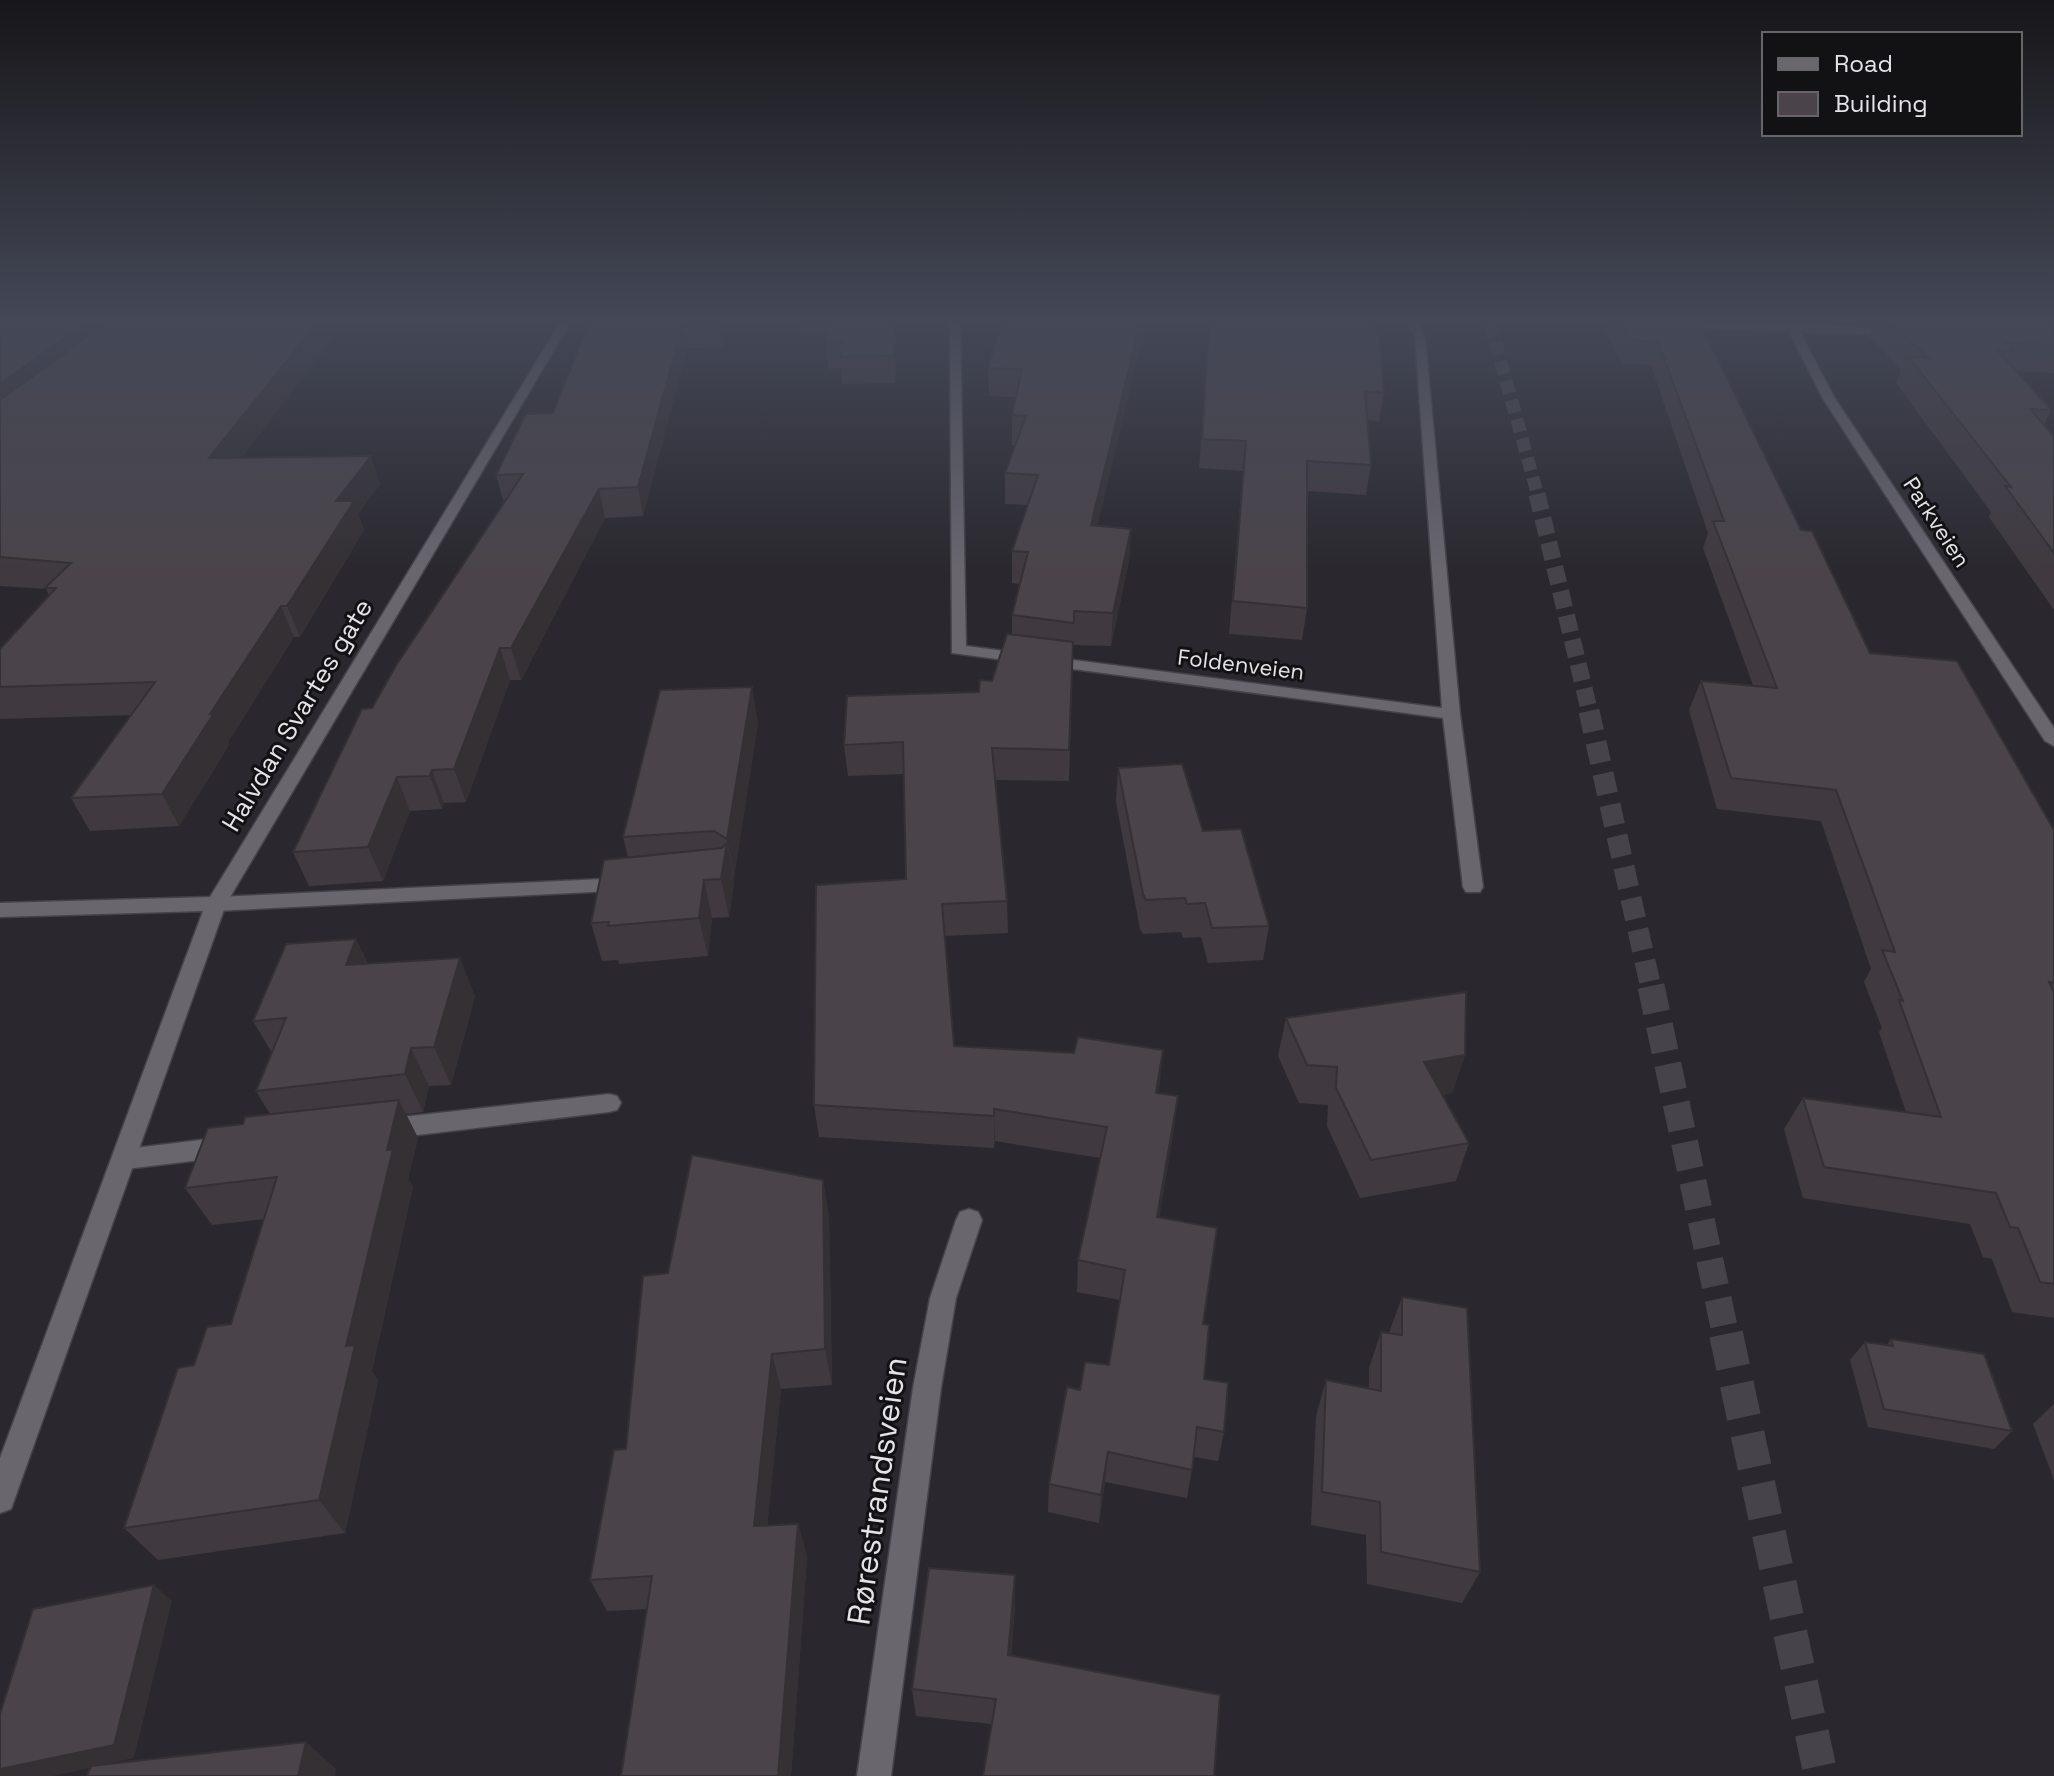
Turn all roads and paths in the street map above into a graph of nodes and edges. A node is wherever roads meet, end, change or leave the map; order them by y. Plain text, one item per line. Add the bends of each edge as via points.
1 (515, 406) edge
2 (956, 406) edge
3 (1426, 406) edge
4 (1834, 406) edge
5 (1451, 714) junction
6 (2054, 741) edge
7 (647, 884) edge
8 (1473, 887) dead end
9 (216, 904) junction
10 (0, 910) edge
11 (609, 1103) dead end
12 (360, 1132) edge
13 (251, 1145) edge
14 (126, 1159) junction
15 (969, 1220) dead end
16 (0, 1498) edge
17 (874, 1776) edge

1 - 9 street, Halvdan Svartes gate
2 - 5 street, Foldenveien via 958,650
3 - 5 street
4 - 6 street, Parkveien
5 - 8 street
7 - 9 street
9 - 10 street
9 - 14 street, Halvdan Svartes gate
11 - 12 street
13 - 14 street
14 - 16 street, Halvdan Svartes gate
15 - 17 street, Rørestrandsveien via 943,1298 927,1388

